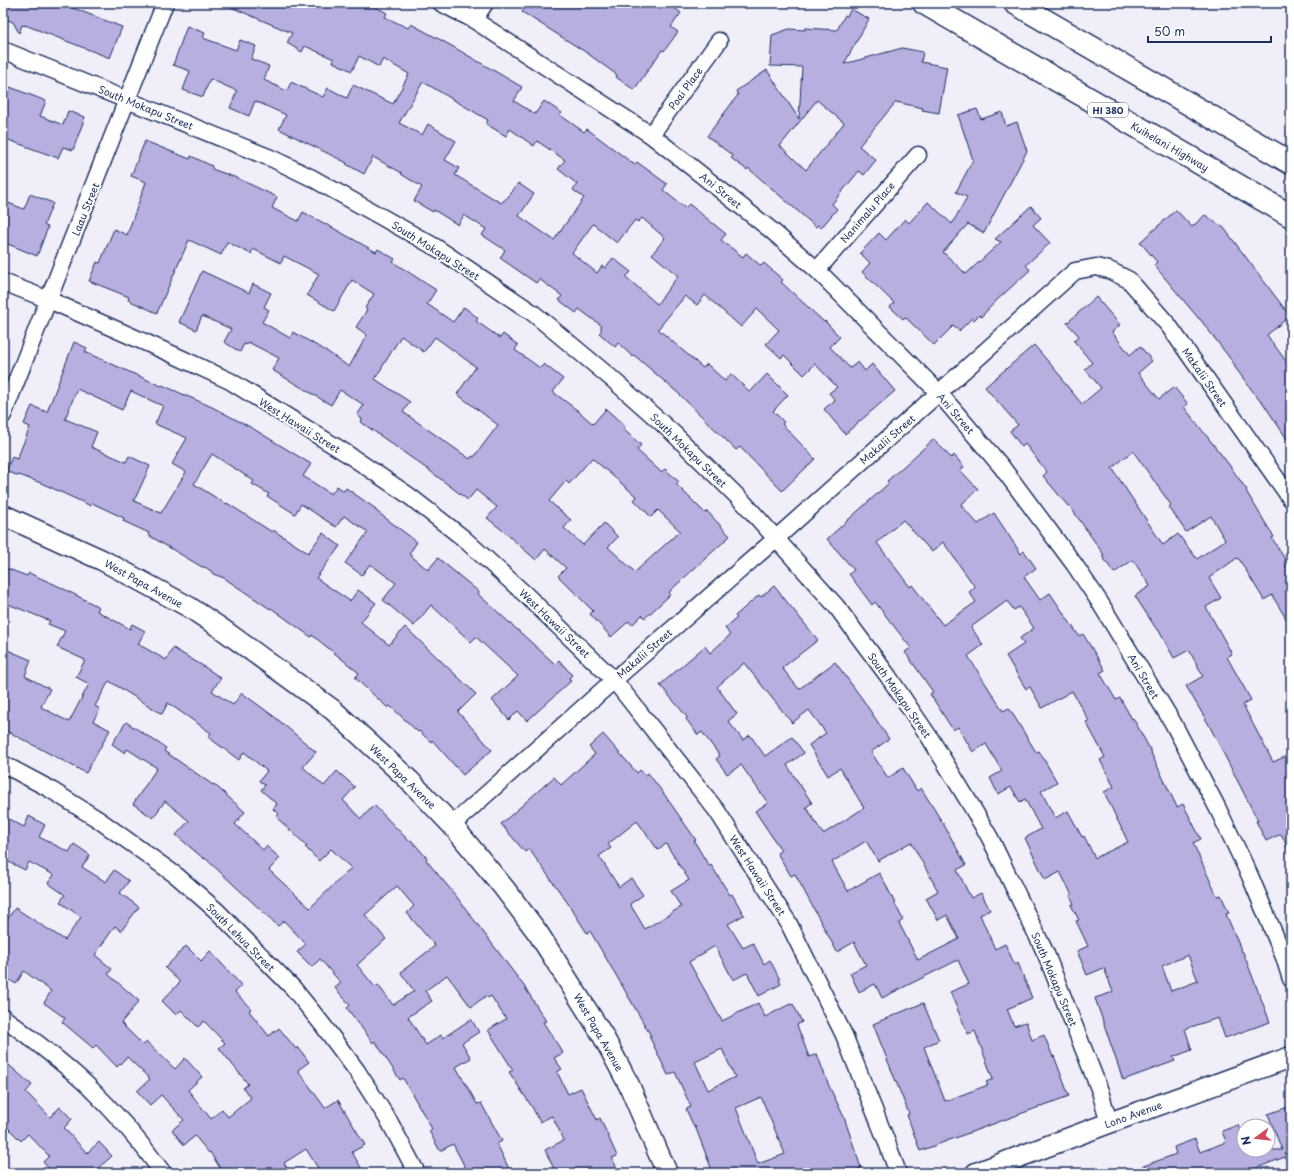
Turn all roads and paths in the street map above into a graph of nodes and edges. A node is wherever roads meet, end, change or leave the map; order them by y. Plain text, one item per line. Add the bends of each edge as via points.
1 (166, 3) edge
2 (441, 3) edge
3 (484, 3) edge
4 (924, 3) edge
5 (1015, 3) edge
6 (474, 20) junction
7 (719, 41) dead end
8 (3, 50) edge
9 (128, 100) junction
10 (651, 135) junction
11 (918, 155) dead end
12 (1291, 164) edge
13 (1291, 216) edge
14 (817, 270) junction
15 (3, 282) edge
16 (49, 300) junction
17 (939, 393) junction
18 (3, 415) edge
19 (1291, 499) edge
20 (3, 515) edge
21 (774, 538) junction
22 (614, 680) junction
23 (3, 764) edge
24 (452, 826) junction
25 (1291, 979) edge
26 (3, 1017) edge
27 (1291, 1057) edge
28 (1109, 1123) junction
29 (163, 1173) edge
30 (417, 1173) edge
31 (667, 1173) edge
32 (898, 1173) edge
33 (976, 1173) edge

1 - 9 street, Laau Street
2 - 6 street, Ani Street
3 - 6 street
4 - 13 main road, Kuihelani Highway / HI 380
5 - 12 main road
6 - 10 street, Ani Street
7 - 10 street, Poai Place
8 - 9 street, South Mokapu Street
9 - 16 street, Laau Street
9 - 21 street, South Mokapu Street via 273,159 312,178 437,248 485,280 533,313 665,425 746,505
10 - 14 street, Ani Street via 771,230
11 - 14 street, Nanimalu Place
14 - 17 street, Ani Street
15 - 16 street, West Hawaii Street
16 - 18 street, Laau Street
16 - 22 street, West Hawaii Street via 230,381 408,495 462,537
17 - 19 street, Makalii Street via 1075,271 1096,267 1109,270 1129,280 1169,326
17 - 21 street, Makalii Street
17 - 25 street, Ani Street via 1001,466 1074,564 1173,723 1250,876
20 - 24 street, West Papa Avenue via 102,560 189,607 222,629 333,710 409,780
21 - 22 street, Makalii Street
21 - 28 street, South Mokapu Street via 836,606 888,676 930,738 990,838 1046,954 1100,1091
22 - 24 street, Makalii Street
22 - 32 street, West Hawaii Street via 717,811 788,922 844,1035
23 - 30 street, South Lehua Street via 99,820 177,876 218,912 292,988 322,1024 357,1071 389,1121
24 - 31 street, West Papa Avenue via 538,933 602,1034 629,1085
26 - 29 street via 87,1084 122,1120
27 - 28 street, Lono Avenue
28 - 33 street, Lono Avenue

